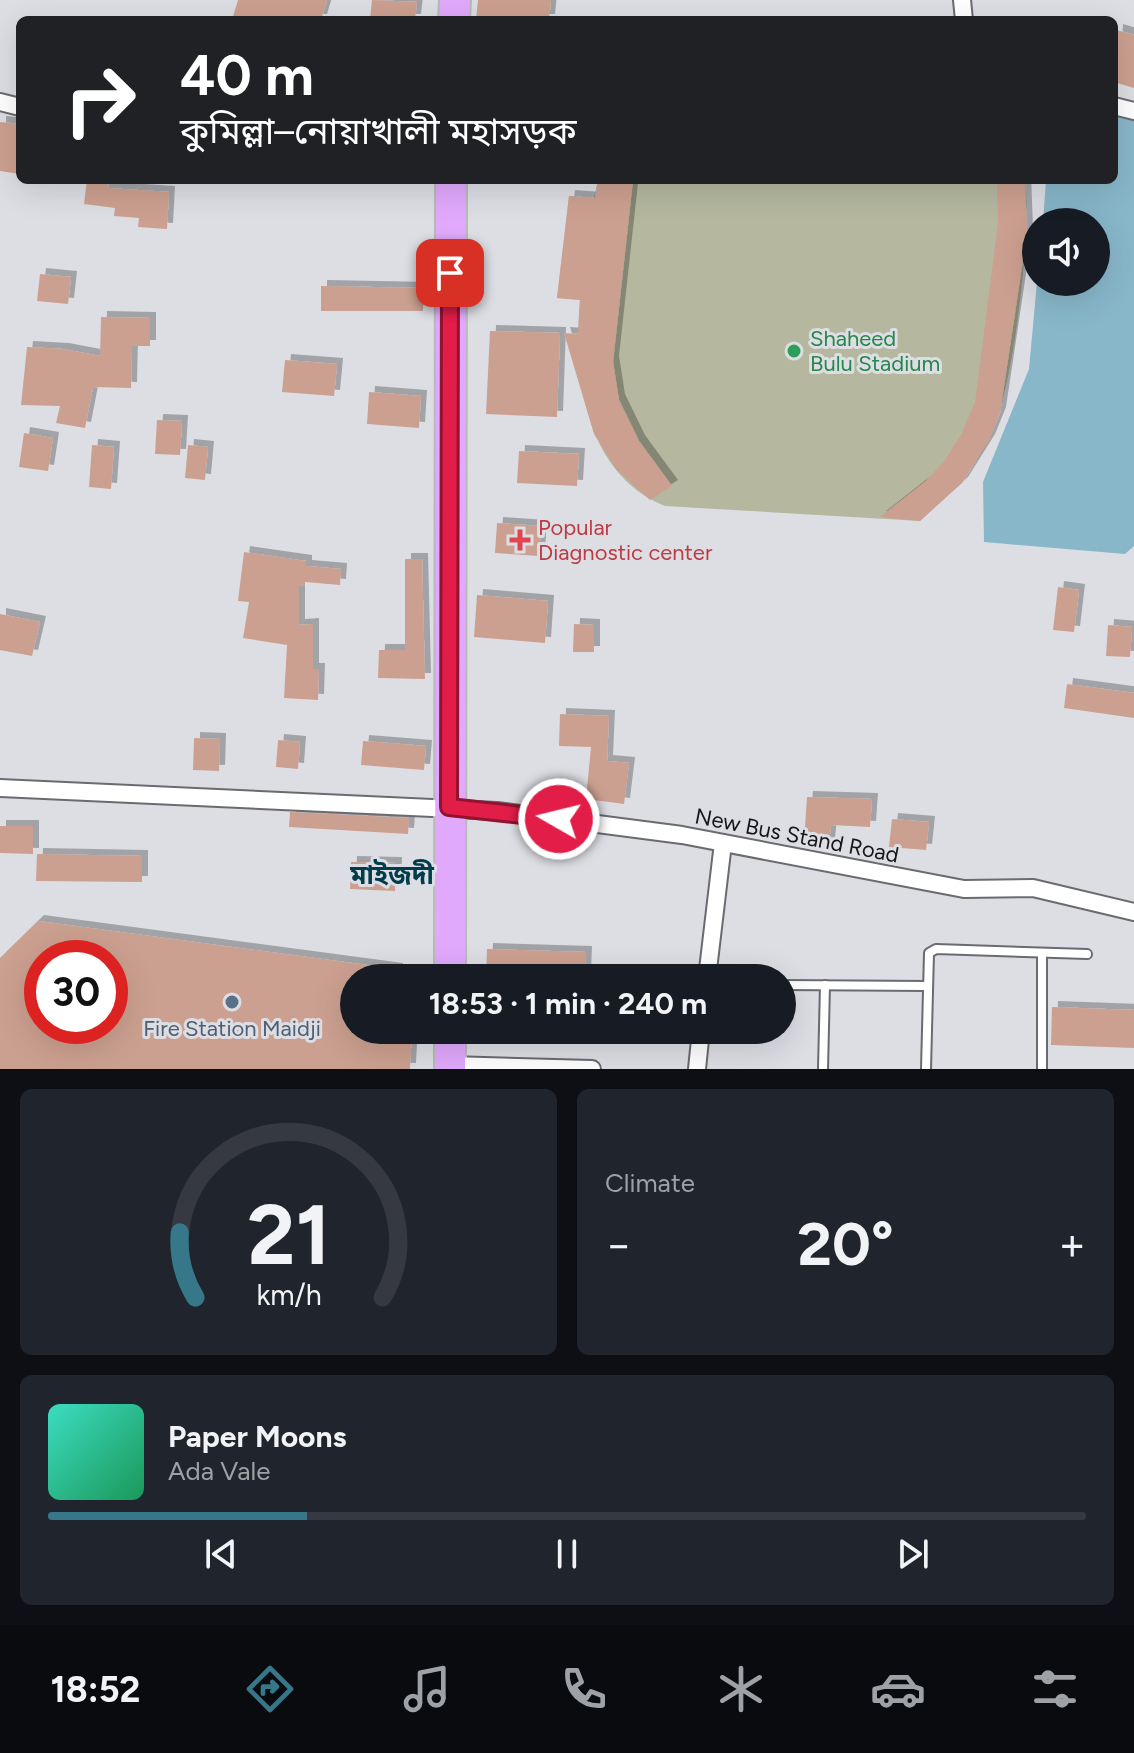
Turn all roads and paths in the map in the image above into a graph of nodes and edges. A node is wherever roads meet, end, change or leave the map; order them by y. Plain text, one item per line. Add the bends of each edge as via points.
1 (451, 184) edge
2 (0, 788) edge
3 (449, 807) junction
4 (723, 843) junction
5 (1134, 912) edge
6 (1042, 953) junction
7 (1087, 954) dead end
8 (450, 964) edge
9 (709, 964) edge
10 (796, 985) edge
11 (825, 985) junction
12 (927, 986) junction
13 (450, 1044) edge
14 (700, 1044) edge
15 (450, 1067) edge
16 (490, 1068) edge
17 (592, 1069) edge
18 (697, 1069) edge
19 (823, 1069) edge
20 (926, 1069) edge
21 (1042, 1069) edge

1 - 3 highway
2 - 3 street, New Bus Stand Road
3 - 4 street, New Bus Stand Road
3 - 8 highway
4 - 5 street, New Bus Stand Road via 964,889 1033,888
4 - 9 street
6 - 7 lane
6 - 12 lane via 936,949 928,960
6 - 21 lane
10 - 11 lane
11 - 12 lane
11 - 19 lane
12 - 20 lane
13 - 15 highway
14 - 18 street
15 - 16 street
16 - 17 street

